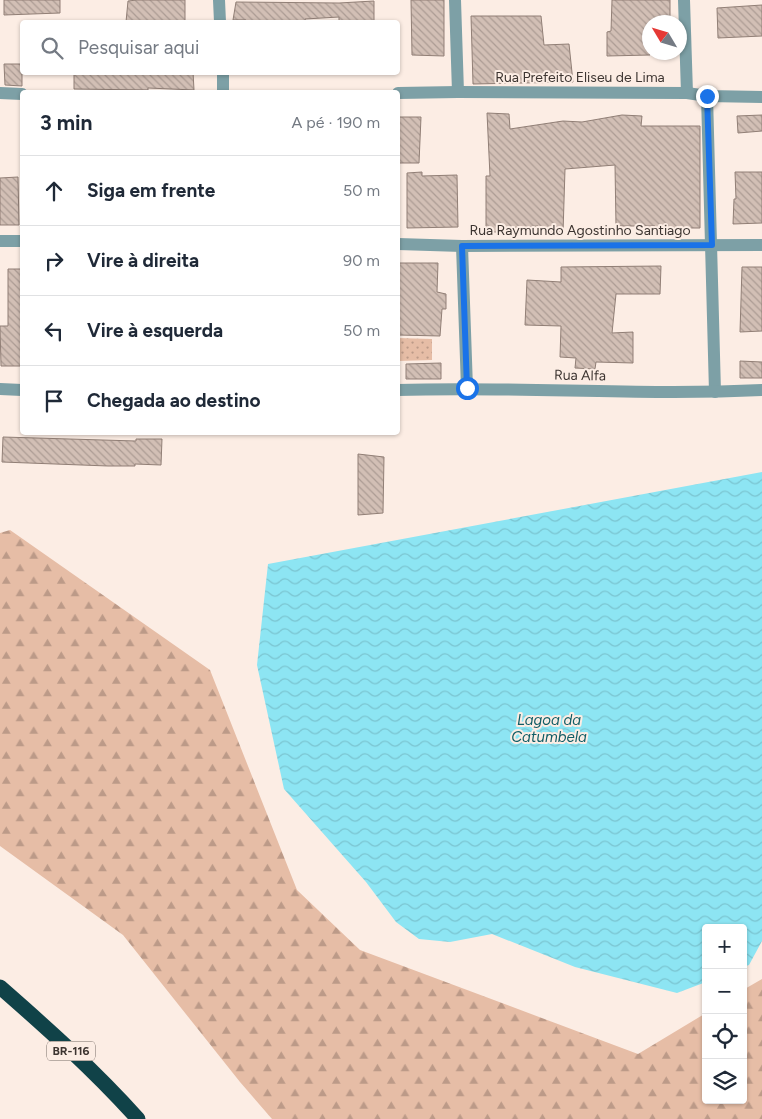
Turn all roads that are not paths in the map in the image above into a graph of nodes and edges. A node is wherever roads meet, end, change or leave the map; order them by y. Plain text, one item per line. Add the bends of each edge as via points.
1 (219, 0) edge
2 (455, 0) edge
3 (684, 0) edge
4 (220, 20) edge
5 (223, 75) edge
6 (223, 90) edge
7 (458, 92) junction
8 (0, 93) edge
9 (400, 93) edge
10 (688, 93) junction
11 (20, 94) edge
12 (707, 96) junction
13 (762, 97) edge
14 (0, 241) edge
15 (20, 241) edge
16 (400, 244) edge
17 (712, 245) junction
18 (762, 245) edge
19 (462, 246) junction
20 (467, 388) junction
21 (0, 389) edge
22 (20, 390) edge
23 (400, 390) edge
24 (762, 390) edge
25 (715, 392) junction
26 (0, 987) edge
27 (138, 1119) edge

1 - 4 street
2 - 7 street
3 - 10 street
5 - 6 street
7 - 9 street, Rua Prefeito Eliseu de Lima
7 - 10 street, Rua Prefeito Eliseu de Lima
8 - 11 street
10 - 12 street, Rua Prefeito Eliseu de Lima
12 - 13 street, Rua Prefeito Eliseu de Lima
12 - 17 street
14 - 15 street
16 - 19 street, Rua Raymundo Agostinho Santiago
17 - 18 street, Rua Raymundo Agostinho Santiago
17 - 19 street, Rua Raymundo Agostinho Santiago
17 - 25 street
19 - 20 street
20 - 23 street, Rua Alfa
20 - 25 street, Rua Alfa
21 - 22 street
24 - 25 street, Rua Alfa
26 - 27 highway, BR-116

